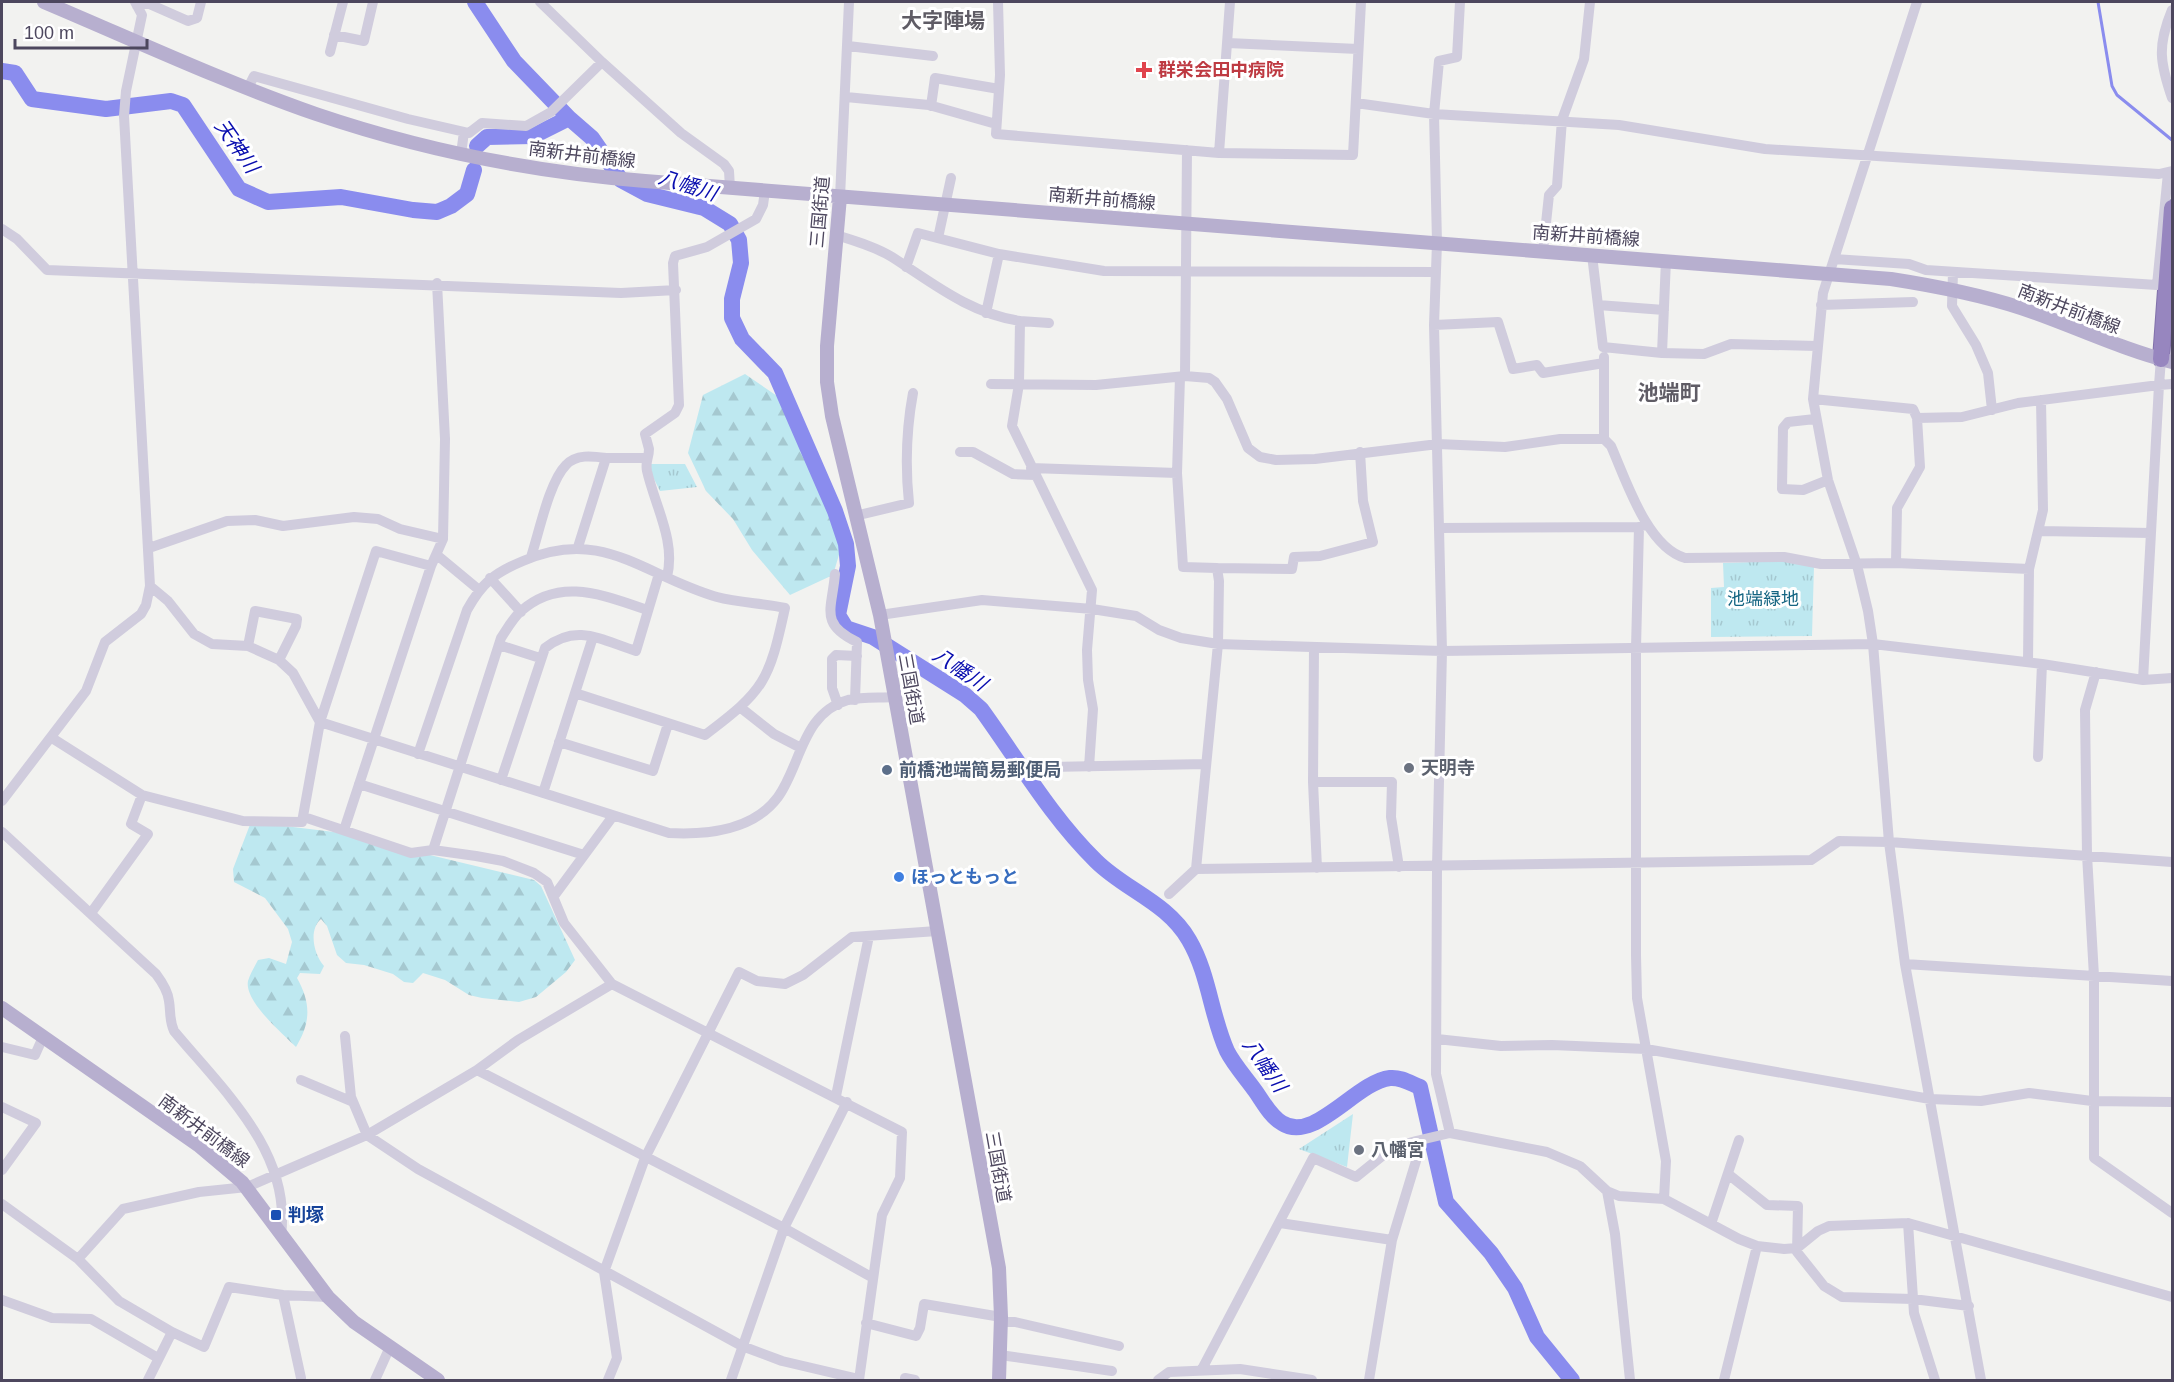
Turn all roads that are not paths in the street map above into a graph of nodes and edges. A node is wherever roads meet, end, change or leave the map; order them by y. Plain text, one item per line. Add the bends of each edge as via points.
1 (44, 2) edge
2 (201, 2) edge
3 (343, 2) edge
4 (373, 2) edge
5 (540, 2) edge
6 (849, 2) edge
7 (998, 2) edge
8 (1230, 2) edge
9 (1361, 2) edge
10 (1460, 2) edge
11 (1590, 2) edge
12 (1917, 2) edge
13 (136, 4) edge
14 (2172, 10) edge
15 (334, 35) junction
16 (138, 42) junction
17 (1228, 43) junction
18 (848, 46) junction
19 (1358, 49) junction
20 (330, 52) dead end
21 (933, 56) dead end
22 (602, 63) junction
23 (248, 88) junction
24 (999, 89) junction
25 (846, 97) junction
26 (2172, 98) edge
27 (1356, 103) junction
28 (931, 105) junction
29 (1434, 114) junction
30 (408, 119) junction
31 (1562, 120) junction
32 (996, 124) junction
33 (464, 132) junction
34 (402, 140) junction
35 (1187, 150) junction
36 (1220, 153) junction
37 (461, 154) junction
38 (1866, 157) junction
39 (2170, 172) edge
40 (951, 178) dead end
41 (730, 188) junction
42 (765, 191) junction
43 (840, 197) junction
44 (946, 205) junction
45 (2172, 208) edge
46 (1188, 224) junction
47 (2, 229) edge
48 (837, 235) junction
49 (938, 238) junction
50 (1437, 243) junction
51 (1543, 251) junction
52 (999, 254) junction
53 (1592, 255) junction
54 (1666, 260) junction
55 (1832, 265) junction
56 (906, 267) junction
57 (133, 272) junction
58 (1187, 272) junction
59 (1436, 272) junction
60 (1953, 272) junction
61 (437, 284) junction
62 (1953, 289) junction
63 (676, 290) junction
64 (1913, 302) dead end
65 (1598, 306) junction
66 (1821, 306) junction
67 (1664, 310) junction
68 (986, 313) junction
69 (1020, 321) junction
70 (1049, 323) dead end
71 (1434, 326) junction
72 (1817, 346) junction
73 (1603, 347) junction
74 (1662, 353) junction
75 (2166, 361) edge
76 (1604, 363) junction
77 (1183, 376) junction
78 (991, 384) dead end
79 (1019, 384) junction
80 (2172, 384) edge
81 (2159, 385) junction
82 (913, 393) dead end
83 (1813, 399) junction
84 (2041, 400) junction
85 (1992, 410) junction
86 (1917, 418) junction
87 (1815, 419) junction
88 (1604, 439) junction
89 (1438, 444) junction
90 (960, 452) dead end
91 (1360, 452) junction
92 (606, 458) junction
93 (645, 458) junction
94 (1033, 471) junction
95 (1177, 473) junction
96 (1828, 480) junction
97 (855, 516) junction
98 (1643, 525) junction
99 (1440, 528) junction
100 (2040, 531) junction
101 (2151, 533) junction
102 (443, 539) junction
103 (578, 547) junction
104 (149, 548) junction
105 (437, 555) junction
106 (531, 557) junction
107 (1896, 563) junction
108 (1857, 565) junction
109 (430, 566) junction
110 (1217, 568) junction
111 (2029, 569) junction
112 (835, 574) dead end
113 (663, 576) junction
114 (490, 578) junction
115 (150, 586) junction
116 (478, 589) junction
117 (1092, 609) junction
118 (648, 610) junction
119 (521, 612) junction
120 (880, 615) junction
121 (593, 637) junction
122 (1218, 644) junction
123 (1874, 644) junction
124 (499, 645) junction
125 (248, 646) junction
126 (1314, 648) junction
127 (1636, 648) junction
128 (1442, 651) junction
129 (857, 656) junction
130 (540, 658) junction
131 (279, 660) junction
132 (2028, 662) junction
133 (2042, 664) junction
134 (2096, 672) junction
135 (2172, 678) edge
136 (2143, 680) junction
137 (575, 693) junction
138 (894, 698) junction
139 (855, 700) junction
140 (838, 705) junction
141 (741, 708) junction
142 (320, 722) junction
143 (668, 724) junction
144 (52, 738) junction
145 (373, 739) junction
146 (559, 742) junction
147 (801, 748) junction
148 (418, 754) junction
149 (2038, 757) dead end
150 (1206, 764) junction
151 (459, 767) junction
152 (1049, 767) dead end
153 (1089, 767) junction
154 (501, 780) junction
155 (1313, 782) junction
156 (359, 784) junction
157 (543, 793) junction
158 (142, 795) junction
159 (2, 801) edge
160 (446, 810) junction
161 (613, 816) junction
162 (304, 817) junction
163 (344, 830) junction
164 (2, 832) edge
165 (1889, 842) junction
166 (433, 850) junction
167 (584, 855) junction
168 (2087, 855) junction
169 (2172, 862) edge
170 (1638, 863) junction
171 (1399, 867) junction
172 (1437, 867) junction
173 (1317, 868) junction
174 (1196, 869) junction
175 (1169, 894) dead end
176 (554, 896) junction
177 (90, 913) junction
178 (937, 931) junction
179 (869, 936) junction
180 (1905, 964) junction
181 (2094, 976) junction
182 (2172, 981) edge
183 (612, 984) junction
184 (2, 1008) edge
185 (711, 1033) junction
186 (345, 1036) dead end
187 (43, 1037) junction
188 (1437, 1039) junction
189 (2, 1047) edge
190 (1646, 1049) junction
191 (477, 1070) junction
192 (301, 1080) dead end
193 (836, 1096) junction
194 (1930, 1099) junction
195 (2092, 1101) junction
196 (353, 1102) junction
197 (847, 1102) junction
198 (2172, 1102) edge
199 (2, 1107) edge
200 (1450, 1133) junction
201 (367, 1135) junction
202 (1420, 1140) junction
203 (1739, 1140) dead end
204 (645, 1158) junction
205 (2, 1170) edge
206 (275, 1172) junction
207 (1728, 1174) junction
208 (247, 1187) junction
209 (1607, 1191) junction
210 (1664, 1199) junction
211 (2, 1204) edge
212 (2172, 1213) edge
213 (1280, 1223) junction
214 (1908, 1223) junction
215 (1711, 1224) junction
216 (784, 1228) junction
217 (281, 1234) junction
218 (1956, 1236) junction
219 (1392, 1240) junction
220 (1757, 1246) junction
221 (1797, 1248) junction
222 (78, 1259) junction
223 (604, 1272) junction
224 (873, 1278) junction
225 (283, 1295) junction
226 (328, 1297) junction
227 (2172, 1297) edge
228 (1914, 1299) junction
229 (2, 1300) edge
230 (1969, 1306) junction
231 (1001, 1319) junction
232 (866, 1323) junction
233 (172, 1332) junction
234 (742, 1346) junction
235 (1119, 1346) dead end
236 (389, 1348) junction
237 (1000, 1355) junction
238 (158, 1358) junction
239 (1202, 1369) junction
240 (1112, 1371) dead end
241 (301, 1378) dead end
242 (1282, 1378) edge
243 (148, 1380) edge
244 (375, 1380) edge
245 (438, 1380) edge
246 (608, 1380) edge
247 (731, 1380) edge
248 (859, 1380) edge
249 (999, 1380) edge
250 (1158, 1380) edge
251 (1312, 1380) edge
252 (1369, 1380) edge
253 (1630, 1380) edge
254 (1724, 1380) edge
255 (1935, 1380) edge
256 (1981, 1380) edge

1 - 16 main road, 南新井前橋線
2 - 13 street via 197,18 188,21 147,3
3 - 15 street
4 - 15 street via 364,41
5 - 22 street
6 - 18 street, 三国街道
7 - 24 street
8 - 17 street
9 - 19 street
10 - 29 street via 1457,57 1439,62
11 - 31 street via 1584,59
12 - 38 street
13 - 16 street via 142,15
14 - 26 street via 2162,38 2161,63
15 - 20 street
16 - 23 main road, 南新井前橋線
16 - 57 street via 124,116
17 - 19 street
17 - 36 street
18 - 21 street
18 - 25 street, 三国街道
19 - 27 street
22 - 33 street via 551,112 526,126 482,123 469,133
22 - 41 street via 681,133 724,164 729,171
23 - 30 street via 254,76
23 - 34 main road, 南新井前橋線
24 - 28 street via 935,78
24 - 32 street
25 - 28 street
25 - 43 street, 三国街道
27 - 29 street
27 - 36 street via 1353,155
28 - 32 street
29 - 31 street
29 - 50 street
30 - 33 street
30 - 34 street
31 - 38 street via 1619,125 1765,149
31 - 51 street via 1557,186 1549,195
32 - 35 street via 996,134
33 - 37 street
34 - 37 main road, 南新井前橋線
35 - 36 street
35 - 46 street
37 - 41 main road, 南新井前橋線 via 595,177
38 - 39 street
38 - 55 street
39 - 60 street via 2157,285
40 - 44 street
41 - 42 main road, 南新井前橋線
42 - 43 main road, 南新井前橋線
42 - 63 street via 756,219 745,227 707,247 675,256
43 - 44 main road, 南新井前橋線
43 - 48 main road, 三国街道
44 - 46 main road, 南新井前橋線
44 - 49 street
45 - 75 highway
46 - 50 main road, 南新井前橋線
46 - 58 street
47 - 57 street via 47,270
48 - 56 street via 872,247
48 - 97 main road, 三国街道 via 827,382
49 - 52 street
49 - 56 street via 918,233
50 - 51 main road, 南新井前橋線
50 - 59 street
51 - 53 main road, 南新井前橋線
52 - 58 street via 1104,271
52 - 68 street
53 - 54 main road, 南新井前橋線
53 - 65 street
54 - 55 main road, 南新井前橋線
54 - 67 street
55 - 60 street via 1909,264
55 - 62 main road, 南新井前橋線
55 - 66 street
56 - 68 street via 950,297
57 - 61 street
57 - 104 street
58 - 59 street
58 - 77 street
59 - 71 street
60 - 62 street
61 - 63 street via 621,293
61 - 102 street via 445,439
62 - 75 main road, 南新井前橋線 via 2023,309
62 - 85 street via 1952,306 1988,374
63 - 93 street via 679,405 675,413 645,434 649,449
64 - 66 street
65 - 67 street
65 - 73 street
66 - 72 street
67 - 74 street
68 - 69 street
69 - 70 street
69 - 79 street
71 - 76 street via 1498,322 1513,369 1537,365 1543,373
71 - 89 street
72 - 74 street via 1731,344 1704,354
72 - 83 street
73 - 74 street
73 - 76 street
75 - 81 street
76 - 88 street
77 - 79 street via 1096,385
77 - 91 street via 1215,382 1227,399 1248,448 1260,457 1291,461
77 - 95 street
78 - 79 street
79 - 94 street via 1012,426
80 - 81 street
81 - 84 street
81 - 101 street
82 - 97 street via 906,428 909,503
83 - 86 street via 1912,409
83 - 87 street
84 - 85 street
84 - 100 street
85 - 86 street via 1962,417
86 - 107 street via 1920,466 1897,508
87 - 96 street
87 - 96 street via 1788,423 1783,428 1782,489 1803,490
88 - 89 street via 1560,438 1505,447
88 - 98 street via 1611,446
89 - 91 street
89 - 99 street
90 - 94 street via 973,452 1013,474
91 - 110 street via 1363,501 1373,542 1320,556 1294,557 1292,569
92 - 93 street
92 - 103 street
92 - 106 street via 587,455 567,463 557,478
93 - 113 street via 663,517 670,564
94 - 95 street
94 - 117 street via 1092,590
95 - 110 street via 1183,567
96 - 108 street
97 - 120 main road, 三国街道
98 - 99 street
98 - 108 street via 1672,554 1685,558 1784,557
98 - 127 street
99 - 128 street
100 - 101 street
100 - 111 street
101 - 136 street
102 - 104 street via 400,529 378,519 354,517 284,526 227,520
102 - 105 street
103 - 106 street
103 - 113 street via 610,553
104 - 115 street
105 - 109 street
105 - 116 street
106 - 114 street
107 - 108 street
107 - 111 street
108 - 123 street
109 - 142 street via 375,551
109 - 145 street
110 - 122 street
111 - 132 street
112 - 129 street via 829,617 836,630 857,642
113 - 118 street
113 - 141 street via 718,597 785,608 771,667
114 - 116 street
114 - 119 street
115 - 125 street via 168,601 194,634 212,644
115 - 144 street via 141,614 105,642 86,691
116 - 148 street via 467,610
117 - 120 street via 982,600
117 - 122 street via 1136,616 1181,638
117 - 153 street via 1088,650 1093,709
118 - 119 street via 588,591 566,590
118 - 121 street via 636,651
119 - 124 street
120 - 138 main road, 三国街道
121 - 130 street via 575,633 559,637 545,648
121 - 137 street
122 - 126 street
122 - 150 street
123 - 127 street
123 - 132 street
123 - 165 street
124 - 130 street
124 - 151 street
125 - 131 street
125 - 131 street via 255,611 297,618
126 - 128 street
126 - 155 street
127 - 128 street
127 - 170 street
128 - 172 street
129 - 139 street
129 - 140 street via 836,655 832,659 832,688
130 - 154 street
131 - 142 street via 293,673
132 - 133 street
133 - 134 street
133 - 149 street
134 - 136 street
134 - 168 street via 2085,710
135 - 136 street
137 - 143 street
137 - 146 street
138 - 139 street
138 - 178 main road, 三国街道
139 - 140 street
140 - 147 street via 812,725
141 - 143 street via 705,735
141 - 147 street via 774,734
142 - 145 street
142 - 162 street
143 - 146 street via 653,771
144 - 158 street
144 - 159 street
145 - 148 street
145 - 156 street
146 - 157 street
147 - 161 street via 777,798 765,812 734,827 714,832 669,833
148 - 151 street
150 - 153 street
150 - 174 street
151 - 154 street
151 - 160 street
152 - 153 street
154 - 157 street
155 - 171 street via 1392,782 1391,817
155 - 173 street
156 - 160 street
156 - 163 street
157 - 161 street
158 - 162 street via 243,820 302,822
158 - 177 street via 130,824 148,834
160 - 166 street
160 - 167 street
161 - 167 street
162 - 163 street
163 - 166 street via 411,853
164 - 177 street
165 - 168 street
165 - 170 street via 1839,841 1811,860
165 - 180 street
166 - 176 street via 503,861 547,882
167 - 176 street
168 - 169 street
168 - 181 street
170 - 172 street
170 - 190 street via 1637,998
171 - 172 street
171 - 173 street
172 - 188 street
173 - 174 street
174 - 175 street
176 - 183 street via 564,923
177 - 206 street via 165,986 174,1031 257,1132
178 - 179 street
178 - 231 main road, 三国街道 via 999,1268
179 - 185 street via 852,937 804,975 785,984 757,981 739,972
179 - 193 street
180 - 181 street
180 - 194 street
181 - 182 street
181 - 195 street
183 - 185 street
183 - 191 street via 518,1040
184 - 187 main road, 南新井前橋線
185 - 193 street
185 - 204 street
186 - 196 street
187 - 189 street via 35,1055
187 - 208 main road, 南新井前橋線 via 198,1145
188 - 190 street via 1501,1047
188 - 200 street via 1436,1074
190 - 194 street
190 - 210 street via 1666,1161
191 - 201 street
191 - 204 street
192 - 196 street
193 - 197 street
194 - 195 street via 1981,1101 2029,1093
194 - 218 street
195 - 198 street
195 - 212 street via 2094,1158
196 - 201 street
197 - 216 street
197 - 224 street via 902,1132 900,1178 882,1215
199 - 205 street via 36,1123
200 - 202 street
200 - 209 street via 1547,1152 1580,1166
201 - 206 street
201 - 223 street via 418,1169
202 - 213 street via 1392,1148 1356,1177 1313,1158
202 - 219 street
203 - 207 street
204 - 216 street
204 - 223 street
206 - 208 street
206 - 217 street via 283,1218
207 - 215 street
207 - 221 street via 1767,1205 1798,1206
208 - 217 main road, 南新井前橋線
208 - 222 street via 199,1192 123,1209
209 - 210 street via 1619,1196
209 - 253 street
210 - 215 street
211 - 222 street
213 - 219 street
213 - 239 street
214 - 218 street
214 - 221 street via 1828,1226
214 - 228 street
215 - 220 street
216 - 224 street
216 - 234 street
217 - 226 main road, 南新井前橋線
218 - 227 street
218 - 230 street
219 - 252 street
220 - 221 street
220 - 254 street
221 - 228 street via 1824,1286 1842,1297
222 - 233 street via 119,1301
223 - 234 street
223 - 246 street via 617,1358
224 - 232 street
225 - 226 street
225 - 233 street via 230,1287 204,1347
225 - 241 street
226 - 236 main road, 南新井前橋線
228 - 230 street
228 - 255 street via 1918,1333
229 - 238 street via 52,1318 91,1319
230 - 256 street
231 - 232 street via 924,1304 916,1336
231 - 235 street
231 - 237 main road, 三国街道
232 - 248 street
233 - 238 street
234 - 247 street
234 - 248 street via 782,1361
236 - 244 street
236 - 245 main road, 南新井前橋線
237 - 240 street
237 - 249 main road, 三国街道
238 - 243 street
239 - 242 street via 1240,1369
239 - 250 street via 1169,1372
242 - 251 street

